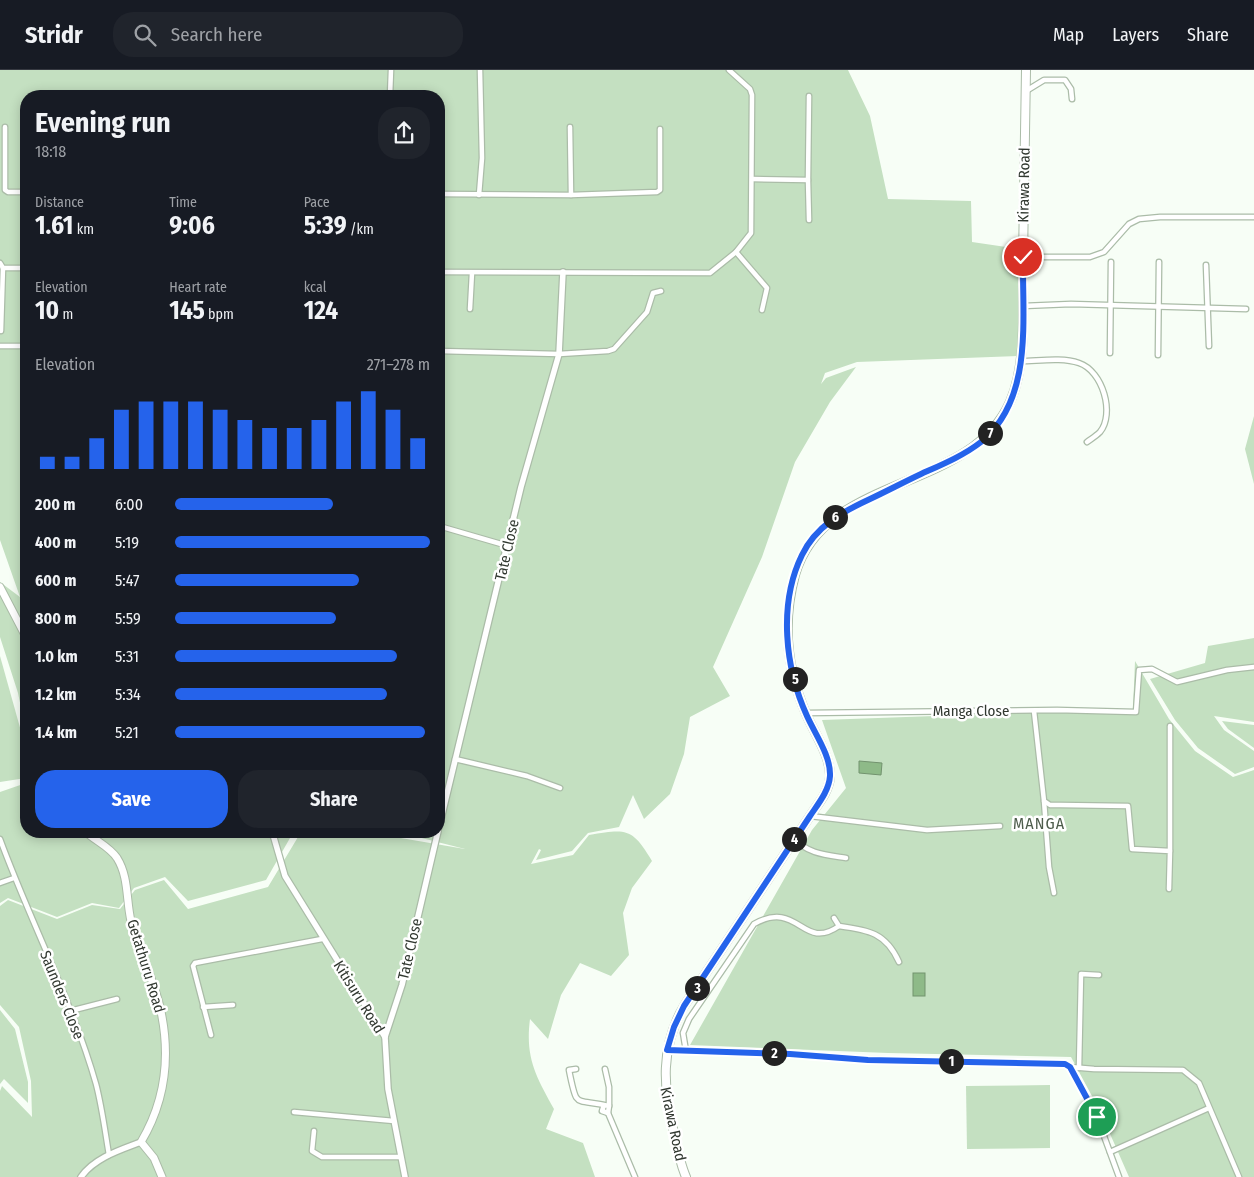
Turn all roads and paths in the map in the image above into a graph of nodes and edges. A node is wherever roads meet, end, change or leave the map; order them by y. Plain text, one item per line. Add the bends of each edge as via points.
1 (391, 70) edge
2 (480, 70) edge
3 (729, 70) edge
4 (1026, 70) edge
5 (390, 90) edge
6 (1026, 90) junction
7 (809, 96) dead end
8 (1072, 99) dead end
9 (5, 126) dead end
10 (570, 127) dead end
11 (660, 129) dead end
12 (752, 179) junction
13 (808, 180) junction
14 (20, 192) edge
15 (445, 194) edge
16 (479, 195) junction
17 (570, 195) junction
18 (1254, 217) edge
19 (809, 220) dead end
20 (736, 252) junction
21 (1023, 257) junction
22 (1111, 262) dead end
23 (1159, 262) dead end
24 (1206, 265) dead end
25 (2, 266) edge
26 (20, 268) edge
27 (445, 272) edge
28 (563, 272) junction
29 (472, 273) junction
30 (661, 291) dead end
31 (1022, 306) junction
32 (1112, 306) junction
33 (1159, 307) junction
34 (1208, 308) junction
35 (470, 309) dead end
36 (1246, 309) dead end
37 (762, 310) dead end
38 (1, 331) dead end
39 (0, 346) edge
40 (20, 346) edge
41 (1209, 346) dead end
42 (445, 351) edge
43 (1110, 353) dead end
44 (559, 354) junction
45 (1158, 355) dead end
46 (1020, 361) junction
47 (1088, 442) dead end
48 (445, 528) edge
49 (508, 546) junction
50 (0, 587) edge
51 (20, 625) edge
52 (1254, 666) edge
53 (1034, 711) junction
54 (806, 713) junction
55 (1170, 726) dead end
56 (455, 759) junction
57 (560, 788) dead end
58 (1044, 801) junction
59 (445, 802) edge
60 (810, 816) junction
61 (1000, 826) dead end
62 (94, 838) edge
63 (274, 838) edge
64 (436, 838) edge
65 (794, 838) junction
66 (0, 839) edge
67 (1170, 851) junction
68 (846, 858) dead end
69 (14, 878) junction
70 (0, 883) edge
71 (1169, 889) dead end
72 (1054, 893) dead end
73 (834, 918) dead end
74 (839, 926) junction
75 (322, 939) junction
76 (899, 962) dead end
77 (1099, 975) dead end
78 (117, 999) dead end
79 (233, 1005) dead end
80 (203, 1007) junction
81 (70, 1011) junction
82 (211, 1035) dead end
83 (385, 1037) junction
84 (667, 1050) junction
85 (686, 1051) junction
86 (1079, 1068) junction
87 (576, 1069) dead end
88 (605, 1069) dead end
89 (1071, 1070) junction
90 (1063, 1071) dead end
91 (606, 1105) junction
92 (1208, 1108) junction
93 (294, 1112) dead end
94 (394, 1121) junction
95 (314, 1131) dead end
96 (141, 1142) junction
97 (1110, 1152) junction
98 (108, 1155) junction
99 (400, 1156) junction
100 (81, 1177) edge
101 (162, 1177) edge
102 (404, 1177) edge
103 (635, 1177) edge
104 (686, 1177) edge
105 (1119, 1177) edge
106 (1239, 1177) edge

1 - 5 street
2 - 16 street via 482,158
3 - 12 street via 750,89 752,95
4 - 6 main road, Kirawa Road
6 - 8 street via 1044,80 1065,80 1072,89
6 - 21 main road, Kirawa Road
7 - 13 street
9 - 14 street via 5,190
10 - 17 street
11 - 17 street via 659,192
12 - 13 street
12 - 20 street via 751,234
13 - 19 street
15 - 16 street
16 - 17 street
18 - 21 street via 1139,219 1129,224 1104,252 1090,257
20 - 28 street via 710,273
20 - 37 street via 767,290
21 - 31 main road, Kirawa Road
22 - 32 street
23 - 33 street
24 - 34 street
25 - 26 street
25 - 38 street
27 - 29 street
28 - 29 street
28 - 44 street, Tate Close
29 - 35 street
30 - 44 street via 653,293 646,312 614,349
31 - 32 street
31 - 46 main road, Kirawa Road
32 - 33 street
32 - 43 street
33 - 34 street
33 - 45 street
34 - 36 street
34 - 41 street
39 - 40 street
42 - 44 street
44 - 49 street, Tate Close via 521,487
46 - 47 street via 1078,363 1100,380 1106,399 1104,416 1101,431
46 - 54 main road, Kirawa Road via 1010,403 981,442 937,468 850,508 818,530 809,542 794,582 786,627 790,660
48 - 49 street
49 - 56 street, Tate Close
50 - 51 main road
52 - 53 street, Manga Close via 1177,682 1152,669 1139,670 1136,712
53 - 54 street, Manga Close
53 - 58 street
54 - 60 main road, Kirawa Road via 830,771 827,790
55 - 67 street
56 - 57 street via 526,776
56 - 59 street, Tate Close
58 - 67 street via 1060,805 1128,806 1132,849
58 - 72 street
60 - 61 street via 927,830
60 - 65 main road, Kirawa Road
62 - 96 main road, Getathuru Road via 109,849 121,866 131,918 160,1006 165,1040 163,1093
63 - 75 street, Kitisuru Road via 285,876
64 - 83 street, Tate Close via 402,985
65 - 68 street via 814,852
65 - 84 main road, Kirawa Road via 681,1011
66 - 69 street, Saunders Close
67 - 71 street
69 - 70 street
69 - 81 street, Saunders Close
73 - 74 street
74 - 76 street via 870,930 879,935
74 - 85 street via 820,934 777,915 754,924 689,1019 683,1033
75 - 80 street via 195,963 193,966
75 - 83 street, Kitisuru Road
77 - 86 street via 1081,974
78 - 81 street
79 - 80 street
80 - 82 street
81 - 98 street, Saunders Close via 96,1085
83 - 94 street, Kitisuru Road
84 - 85 street
84 - 104 main road, Kirawa Road via 665,1090
85 - 89 street via 868,1060 1054,1062
86 - 89 street
86 - 92 street via 1183,1070 1198,1082
87 - 91 street via 569,1070 574,1096 582,1103
88 - 91 street via 610,1087
89 - 90 street
89 - 97 street via 1097,1117
91 - 103 street via 602,1112 608,1113
92 - 97 street
92 - 106 street
93 - 94 street
94 - 99 street, Kitisuru Road
95 - 99 street via 312,1151 322,1157
96 - 98 street
96 - 101 main road via 154,1158
97 - 105 street
98 - 100 street
99 - 102 street, Kitisuru Road

